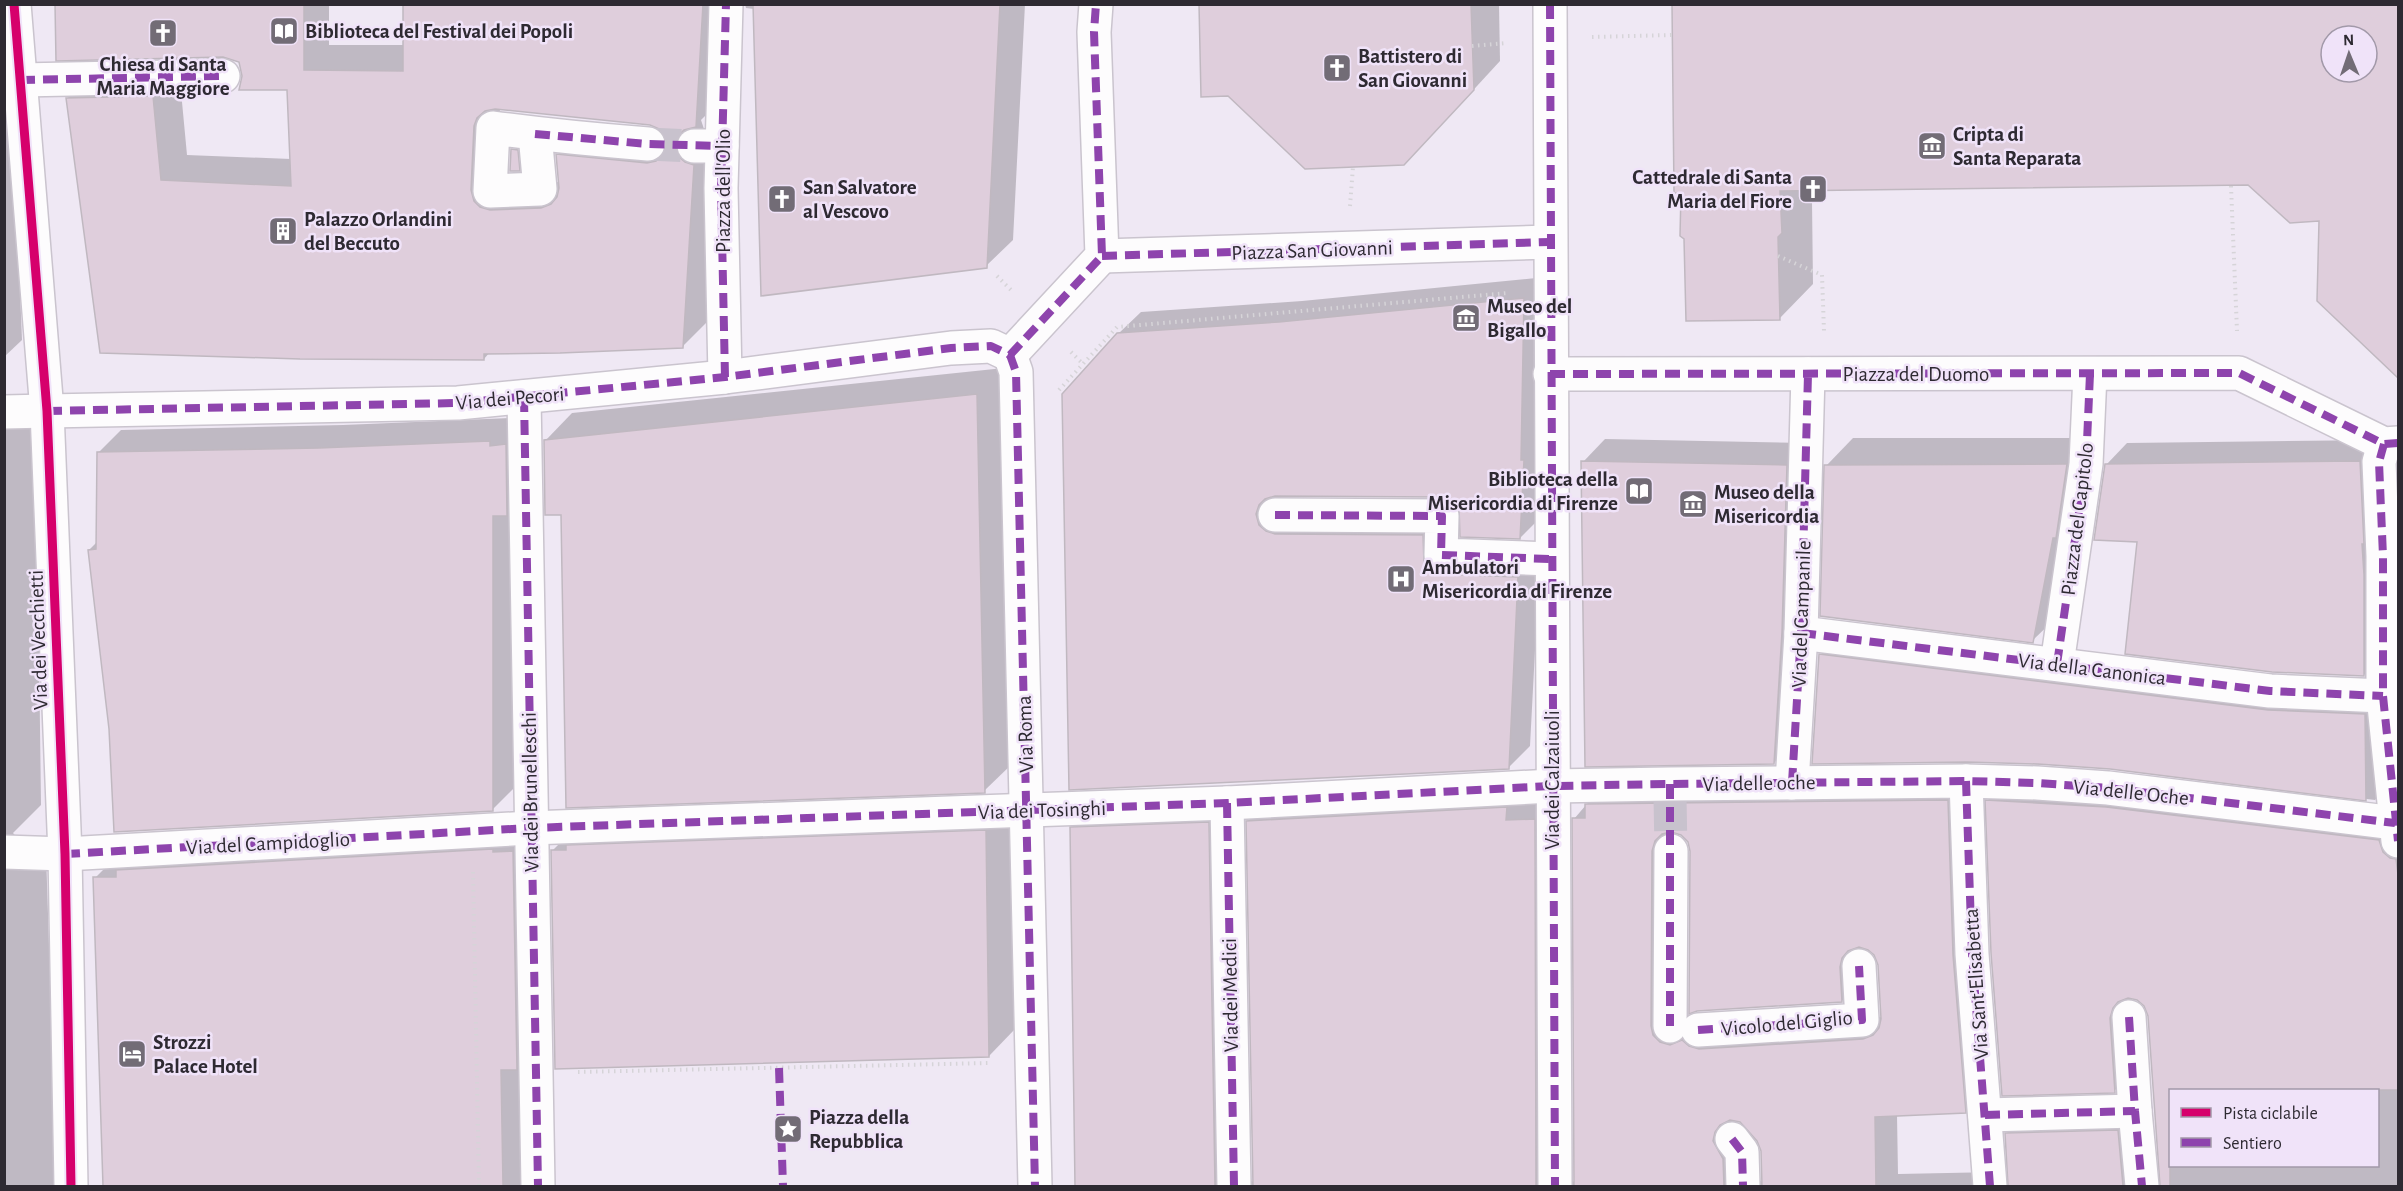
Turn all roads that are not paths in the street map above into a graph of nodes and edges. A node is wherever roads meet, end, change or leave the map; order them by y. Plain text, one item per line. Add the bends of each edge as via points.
1 (14, 4) edge
2 (726, 4) edge
3 (1096, 4) edge
4 (1550, 4) edge
5 (224, 76) dead end
6 (15, 89) edge
7 (535, 134) dead end
8 (648, 144) tunnel mouth
9 (1536, 243) junction
10 (1102, 256) junction
11 (1010, 355) junction
12 (1550, 374) junction
13 (1816, 374) junction
14 (2090, 374) junction
15 (725, 377) junction
16 (524, 397) junction
17 (48, 411) junction
18 (4, 412) edge
19 (2391, 444) edge
20 (1275, 515) dead end
21 (1551, 559) junction
22 (1801, 633) junction
23 (2057, 664) junction
24 (2383, 696) junction
25 (2393, 748) edge
26 (1966, 781) junction
27 (1792, 783) junction
28 (1552, 786) junction
29 (1227, 803) junction
30 (1027, 810) junction
31 (530, 828) junction
32 (2397, 832) edge
33 (1671, 851) tunnel mouth
34 (4, 852) edge
35 (65, 854) junction
36 (1859, 966) dead end
37 (2129, 1017) dead end
38 (2134, 1111) junction
39 (1985, 1115) junction
40 (1732, 1139) dead end
41 (71, 1186) edge
42 (538, 1186) edge
43 (1035, 1186) edge
44 (1234, 1186) edge
45 (1555, 1186) edge
46 (1743, 1186) edge
47 (1990, 1186) edge
48 (2142, 1186) edge

1 - 6 street, Via dei Vecchietti
2 - 15 street, Piazza dell'Olio via 708,146
3 - 10 street
4 - 9 street
5 - 6 street
6 - 17 street, Via dei Vecchietti
7 - 8 street
9 - 10 street, Piazza San Giovanni
9 - 12 street via 1550,290
10 - 11 street
11 - 15 street, Via dei Pecori via 991,346 951,348
11 - 30 street, Via Roma via 1016,372
12 - 13 street, Piazza del Duomo
12 - 21 street, Via dei Calzaiuoli
13 - 14 street, Piazza del Duomo
13 - 22 street, Via del Campanile
14 - 19 street, Piazza del Duomo via 2239,373
14 - 23 street, Piazza del Capitolo via 2086,464
15 - 16 street, Via dei Pecori
16 - 17 street, Via dei Pecori via 458,403
16 - 31 street, Via dei Brunelleschi
17 - 18 street, Via dei Pecori
17 - 35 street, Via dei Vecchietti
19 - 24 street via 2379,462
20 - 21 street via 1442,516 1441,555
21 - 28 street, Via dei Calzaiuoli
22 - 23 street, Via della Canonica
22 - 27 street, Via del Campanile
23 - 24 street, Via della Canonica via 2270,691
24 - 25 street
25 - 32 street
26 - 27 street, Via delle oche
26 - 32 street, Via delle Oche via 2108,788 2294,811
26 - 39 street, Via Sant'Elisabetta via 1972,954
27 - 28 street, Via delle oche via 1670,791
28 - 29 street, Via dei Tosinghi
28 - 45 street, Via dei Calzaiuoli
29 - 30 street, Via dei Tosinghi
29 - 44 street, Via dei Medici
30 - 31 street, Via dei Tosinghi
30 - 43 street, Via Roma
31 - 35 street, Via del Campidoglio
31 - 42 street, Via dei Brunelleschi
33 - 36 street, Vicolo del Giglio via 1684,1028 1862,1020
34 - 35 street, Via del Campidoglio
35 - 41 street, Via dei Vecchietti
37 - 38 street
38 - 39 street
38 - 48 street
39 - 47 street, Via Sant'Elisabetta
40 - 46 street via 1742,1152

